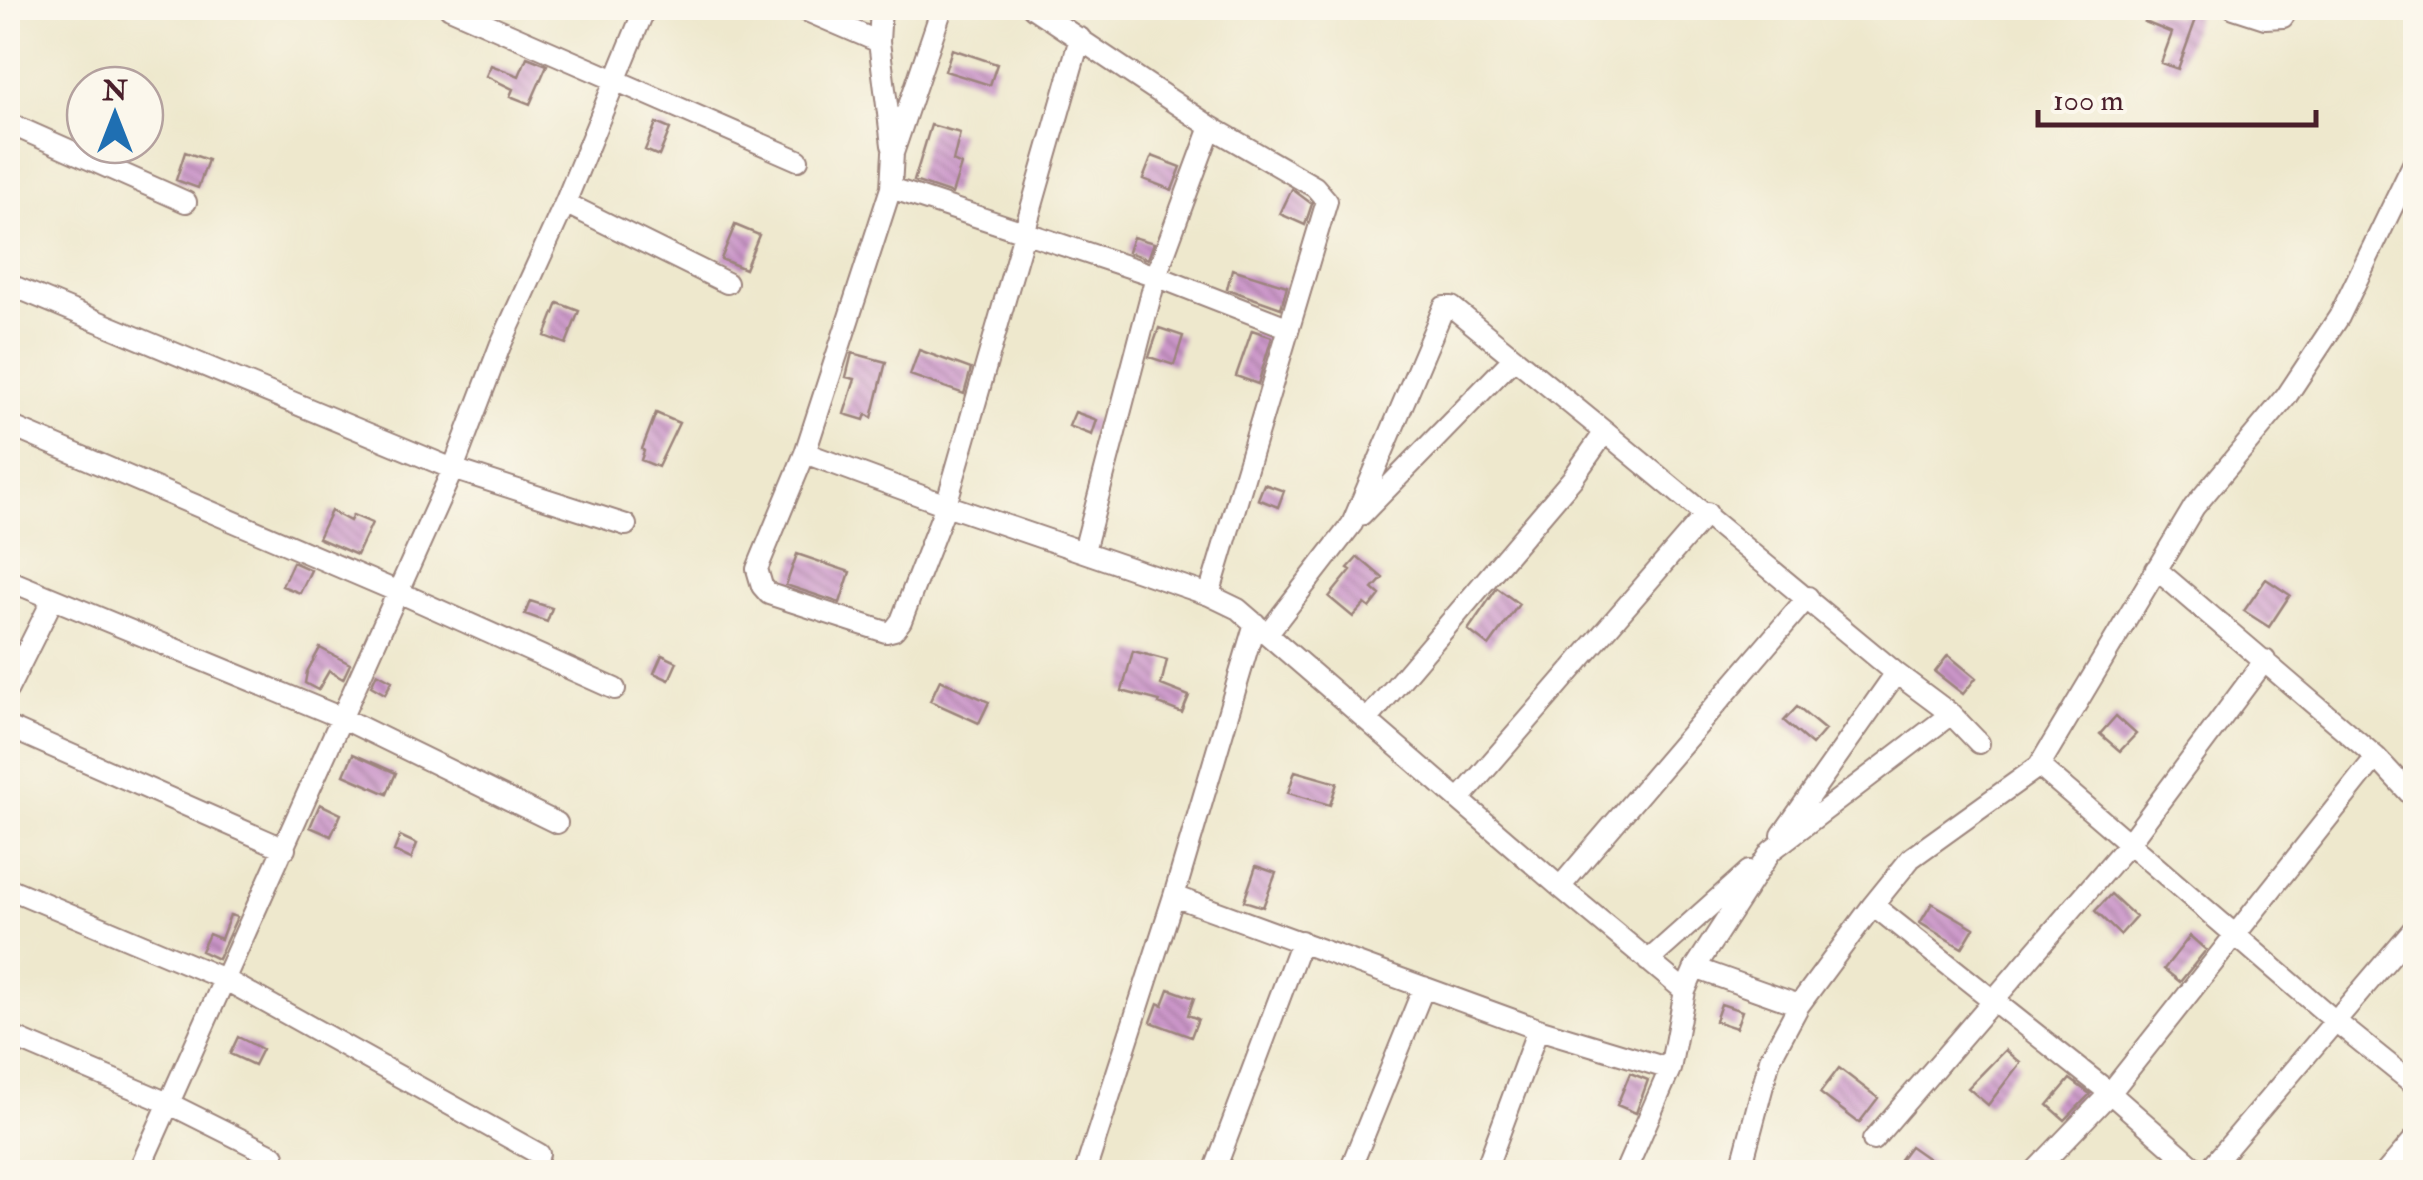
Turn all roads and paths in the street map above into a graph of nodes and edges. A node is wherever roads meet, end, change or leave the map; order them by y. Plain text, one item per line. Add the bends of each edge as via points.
1 (450, 8) edge
2 (645, 8) edge
3 (800, 8) edge
4 (881, 8) edge
5 (942, 8) edge
6 (1033, 8) edge
7 (2234, 8) edge
8 (2288, 8) edge
9 (1080, 38) junction
10 (880, 42) junction
11 (617, 80) junction
12 (8, 123) edge
13 (1211, 127) junction
14 (893, 153) junction
15 (2416, 158) edge
16 (798, 160) dead end
17 (891, 188) junction
18 (186, 202) dead end
19 (565, 203) junction
20 (1026, 233) junction
21 (1156, 276) junction
22 (727, 283) dead end
23 (8, 284) edge
24 (1287, 327) junction
25 (1514, 358) junction
26 (8, 425) edge
27 (1606, 432) junction
28 (805, 453) junction
29 (452, 469) junction
30 (946, 505) junction
31 (1706, 513) junction
32 (1352, 524) junction
33 (626, 526) dead end
34 (1084, 551) junction
35 (2156, 569) junction
36 (8, 580) edge
37 (396, 592) junction
38 (1209, 595) junction
39 (1808, 597) junction
40 (53, 599) junction
41 (1261, 629) junction
42 (2265, 660) junction
43 (1896, 673) junction
44 (8, 689) edge
45 (614, 689) dead end
46 (1952, 714) junction
47 (342, 718) junction
48 (1367, 720) junction
49 (8, 727) edge
50 (1979, 742) dead end
51 (2376, 758) junction
52 (2040, 766) junction
53 (1459, 800) junction
54 (2416, 800) edge
55 (557, 823) dead end
56 (2128, 844) junction
57 (285, 850) junction
58 (1770, 851) junction
59 (1560, 887) junction
60 (8, 888) edge
61 (1174, 896) junction
62 (1872, 904) junction
63 (2416, 926) edge
64 (2235, 935) junction
65 (1301, 941) junction
66 (1648, 961) junction
67 (1695, 968) junction
68 (224, 979) junction
69 (1424, 987) junction
70 (1685, 990) junction
71 (1990, 999) junction
72 (1799, 1005) junction
73 (2334, 1020) junction
74 (1538, 1029) junction
75 (8, 1035) edge
76 (1670, 1069) junction
77 (2416, 1086) edge
78 (2110, 1093) junction
79 (168, 1103) junction
80 (2416, 1137) edge
81 (1872, 1140) dead end
82 (540, 1154) dead end
83 (274, 1156) dead end
84 (138, 1172) edge
85 (1084, 1172) edge
86 (1214, 1172) edge
87 (1349, 1172) edge
88 (1485, 1172) edge
89 (1625, 1172) edge
90 (1740, 1172) edge
91 (2034, 1172) edge
92 (2203, 1172) edge
93 (2386, 1172) edge

1 - 11 street
2 - 11 street
3 - 10 street
4 - 10 street
5 - 14 street
6 - 9 street
7 - 8 street via 2274,20
9 - 13 street
9 - 20 street
10 - 14 street
11 - 16 street
11 - 19 street
12 - 18 street
13 - 21 street
13 - 24 street via 1315,187 1327,201
14 - 17 street
15 - 35 street via 2338,317 2286,397 2194,507
17 - 20 street
17 - 28 street
19 - 22 street
19 - 29 street
20 - 21 street
20 - 30 street
21 - 24 street
21 - 34 street
23 - 29 street
24 - 38 street
25 - 27 street
25 - 32 street
25 - 32 street via 1452,308 1441,310
26 - 37 street
27 - 31 street
27 - 48 street
28 - 30 street
28 - 30 street via 757,568 769,594 894,630
29 - 33 street
29 - 37 street
30 - 34 street
31 - 39 street
31 - 53 street
32 - 41 street
34 - 38 street
35 - 42 street
35 - 52 street
36 - 40 street
37 - 45 street
37 - 47 street
38 - 41 street
39 - 43 street
39 - 59 street
40 - 44 street
40 - 47 street
41 - 48 street
41 - 61 street
42 - 51 street
42 - 56 street
43 - 46 street
43 - 58 street
46 - 50 street
46 - 58 street
47 - 55 street
47 - 57 street
48 - 53 street
49 - 57 street
51 - 54 street
51 - 64 street
52 - 56 street
52 - 62 street via 1911,858
53 - 59 street
56 - 64 street
56 - 71 street
57 - 68 street
58 - 66 street
58 - 67 street
59 - 66 street
60 - 68 street
61 - 65 street
61 - 85 street
62 - 71 street
62 - 72 street
63 - 73 street
64 - 73 street
64 - 78 street
65 - 69 street
65 - 86 street
66 - 70 street
67 - 70 street
67 - 72 street
68 - 79 street
68 - 82 street
69 - 74 street
69 - 87 street
70 - 76 street
71 - 78 street
71 - 81 street
72 - 90 street via 1770,1059
73 - 77 street
73 - 92 street
74 - 76 street
74 - 88 street
75 - 79 street
76 - 89 street
78 - 91 street
78 - 92 street
79 - 83 street
79 - 84 street
80 - 93 street

